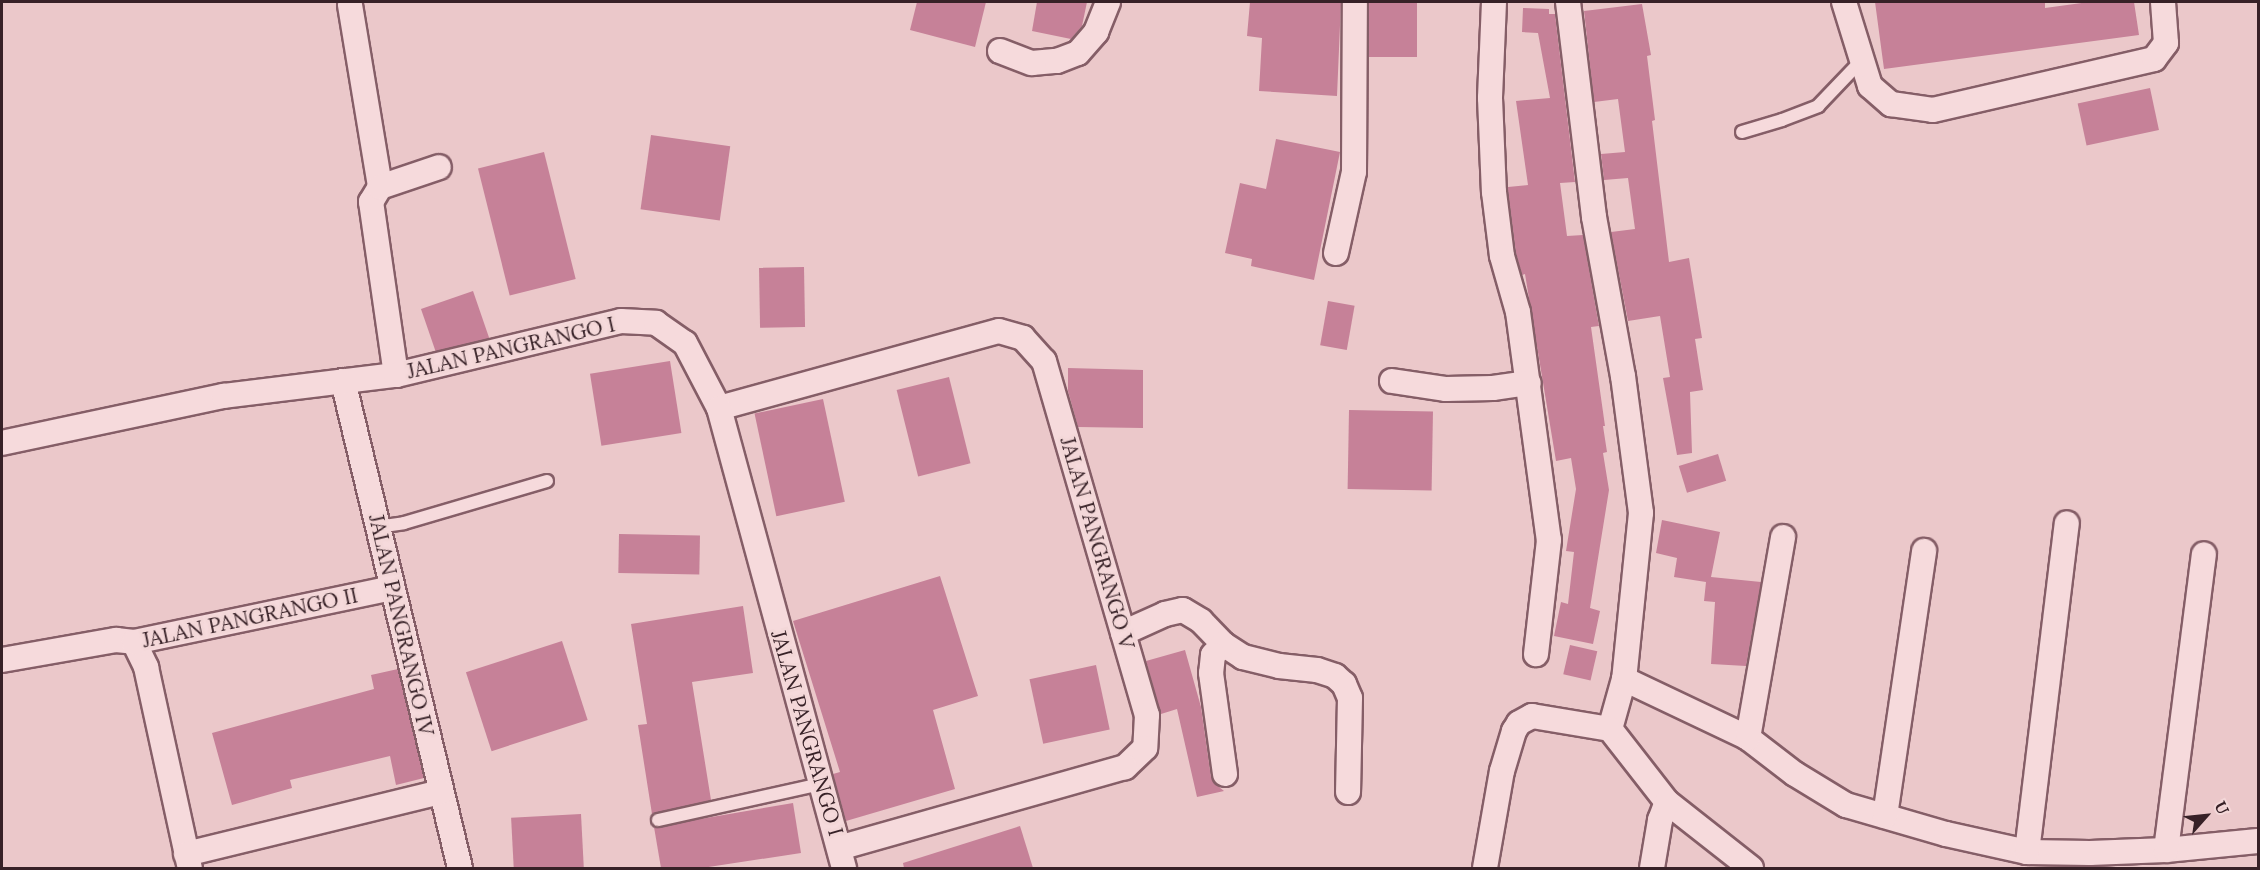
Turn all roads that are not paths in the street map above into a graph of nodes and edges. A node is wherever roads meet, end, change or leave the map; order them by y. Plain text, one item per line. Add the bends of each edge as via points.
1 (1108, 2) edge
2 (1355, 2) edge
3 (1494, 2) edge
4 (1568, 2) edge
5 (1844, 2) edge
6 (2163, 2) edge
7 (350, 5) dead end
8 (1000, 51) dead end
9 (1861, 61) junction
10 (1742, 132) dead end
11 (439, 167) dead end
12 (380, 187) junction
13 (1336, 253) dead end
14 (396, 375) junction
15 (343, 381) junction
16 (1392, 381) dead end
17 (1529, 384) junction
18 (718, 408) junction
19 (2, 443) edge
20 (546, 482) dead end
21 (2067, 523) dead end
22 (377, 527) junction
23 (1782, 537) dead end
24 (1924, 551) dead end
25 (2204, 554) dead end
26 (392, 588) junction
27 (1123, 633) junction
28 (134, 642) junction
29 (1223, 644) junction
30 (1536, 654) dead end
31 (2, 660) edge
32 (1624, 679) junction
33 (1610, 729) junction
34 (1748, 738) junction
35 (1225, 774) dead end
36 (821, 783) junction
37 (441, 792) junction
38 (1348, 792) dead end
39 (1667, 802) junction
40 (1885, 816) junction
41 (658, 820) dead end
42 (2259, 841) edge
43 (2166, 850) junction
44 (2027, 852) junction
45 (842, 858) edge
46 (188, 861) edge
47 (459, 868) edge
48 (1485, 868) edge
49 (1652, 868) edge
50 (1751, 868) edge

1 - 8 street via 1096,32 1078,53 1057,62 1032,63
2 - 13 street via 1354,172
3 - 17 street via 1490,98 1494,192 1502,256 1518,312
4 - 32 street via 1594,217 1623,376 1641,513
5 - 9 street
6 - 9 street via 2166,43 2154,59 1933,110 1891,104 1870,86
7 - 12 street
9 - 10 lane via 1818,106
11 - 12 street
12 - 14 street via 371,202
14 - 15 street, JALAN PANGRANGO I
14 - 18 street, JALAN PANGRANGO I via 621,321 656,322 685,343
15 - 19 street, JALAN PANGRANGO I via 224,396
15 - 22 street, JALAN PANGRANGO IV
16 - 17 street via 1446,389
17 - 30 street via 1549,540
18 - 27 street, JALAN PANGRANGO V via 999,331 1023,338 1044,362
18 - 36 street, JALAN PANGRANGO I
20 - 22 lane via 404,523
21 - 44 street
22 - 26 street, JALAN PANGRANGO IV
23 - 34 street
24 - 40 street
25 - 43 street
26 - 28 street, JALAN PANGRANGO II
26 - 37 street, JALAN PANGRANGO IV
27 - 29 street via 1164,614 1183,610 1201,621
27 - 45 street, JALAN PANGRANGO V via 1147,715 1144,748 1125,767
28 - 31 street, JALAN PANGRANGO II via 116,640
28 - 46 street via 146,667
29 - 35 street via 1213,655 1211,673
29 - 38 street via 1243,657 1317,670 1344,684 1350,699
32 - 33 street
32 - 34 street
33 - 39 street
33 - 48 street via 1532,716 1519,723 1502,771
34 - 40 street via 1795,774 1846,805
36 - 41 lane
36 - 45 street, JALAN PANGRANGO I
37 - 46 street
37 - 47 street, JALAN PANGRANGO IV
39 - 49 street
39 - 50 street
40 - 44 street
42 - 43 street
43 - 44 street

